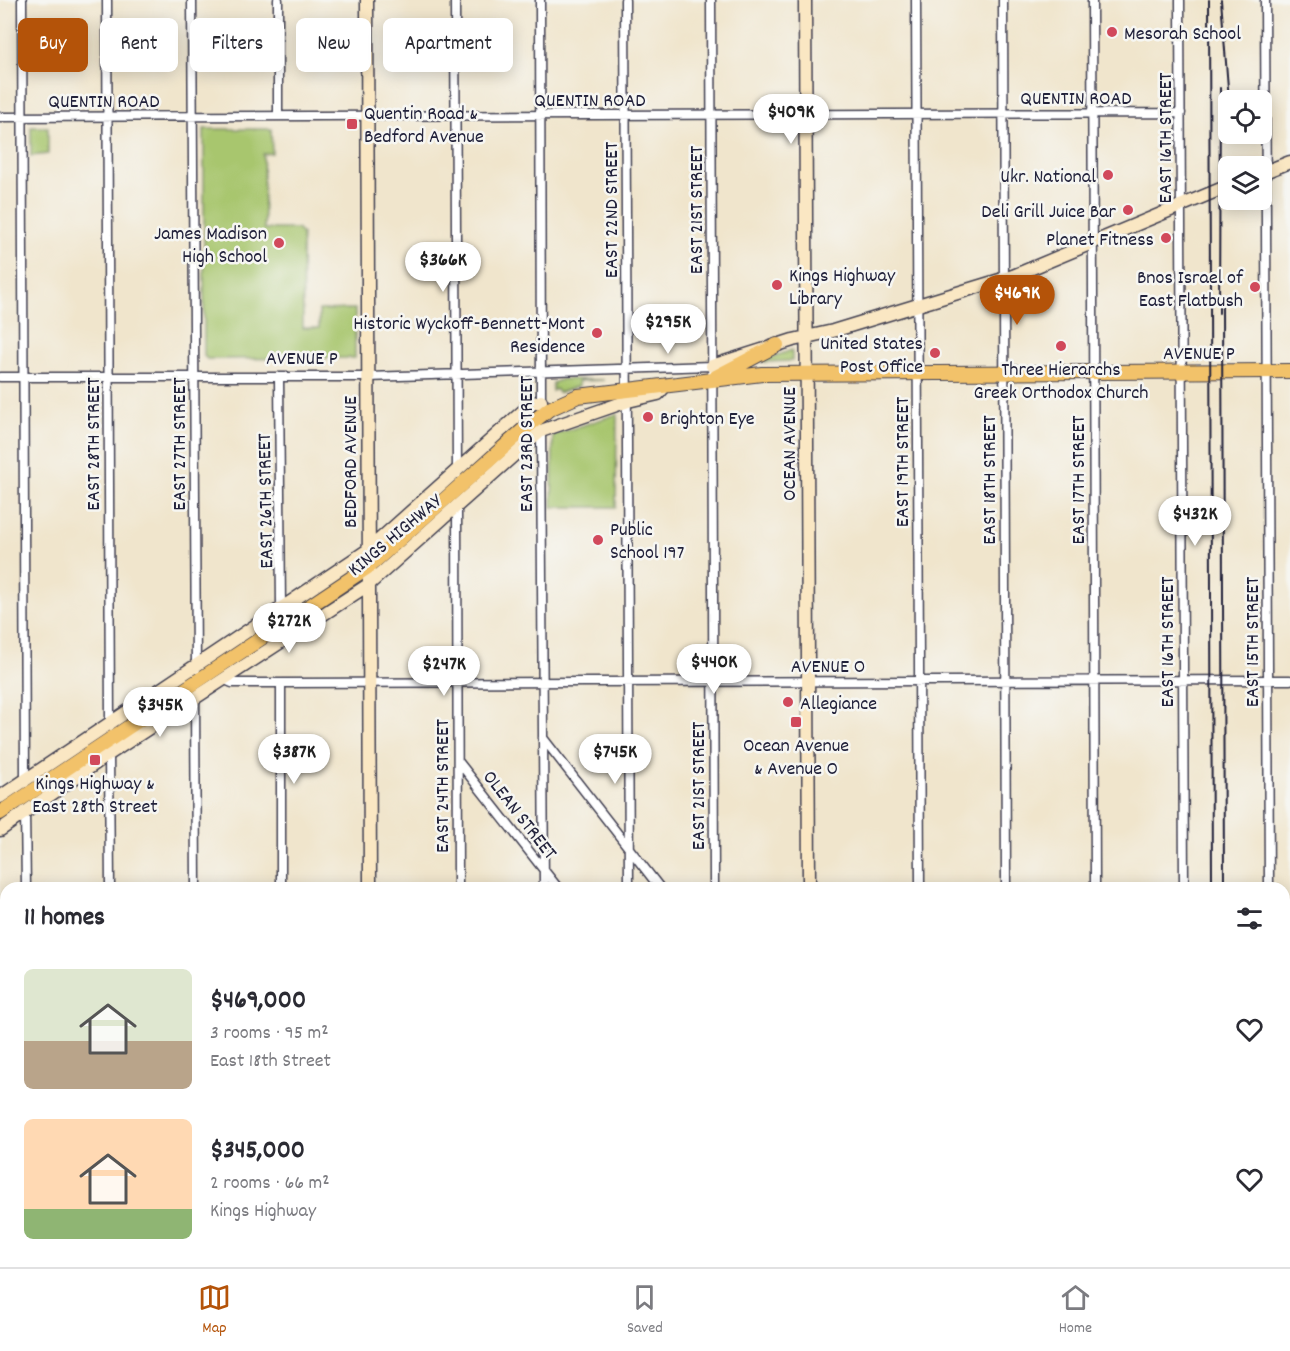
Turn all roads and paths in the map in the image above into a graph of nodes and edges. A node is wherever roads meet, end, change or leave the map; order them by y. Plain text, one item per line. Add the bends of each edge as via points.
1 (22, 0) edge
2 (107, 0) edge
3 (192, 0) edge
4 (278, 0) edge
5 (367, 0) edge
6 (455, 0) edge
7 (540, 0) edge
8 (625, 0) edge
9 (711, 0) edge
10 (805, 0) edge
11 (916, 0) edge
12 (1003, 0) edge
13 (1092, 0) edge
14 (1180, 0) edge
15 (1265, 0) edge
16 (1003, 113) junction
17 (1092, 113) junction
18 (1180, 113) junction
19 (806, 114) junction
20 (916, 114) junction
21 (540, 115) junction
22 (626, 115) junction
23 (711, 115) junction
24 (193, 116) junction
25 (278, 116) junction
26 (367, 116) junction
27 (455, 116) junction
28 (0, 117) edge
29 (23, 117) junction
30 (108, 117) junction
31 (1264, 156) edge
32 (1290, 162) edge
33 (1272, 169) edge
34 (1218, 190) edge
35 (1181, 205) junction
36 (1265, 210) edge
37 (1093, 242) junction
38 (1004, 279) junction
39 (917, 306) junction
40 (807, 337) junction
41 (777, 345) joint
42 (627, 369) junction
43 (541, 370) junction
44 (1267, 371) junction
45 (1290, 371) edge
46 (1093, 372) junction
47 (1182, 372) junction
48 (712, 373) junction
49 (917, 373) junction
50 (1004, 373) junction
51 (456, 374) junction
52 (807, 374) junction
53 (0, 377) edge
54 (23, 377) junction
55 (108, 377) junction
56 (194, 377) junction
57 (279, 377) junction
58 (368, 377) junction
59 (627, 395) junction
60 (541, 401) junction
61 (541, 423) junction
62 (457, 470) junction
63 (457, 489) junction
64 (458, 506) junction
65 (368, 550) junction
66 (368, 567) junction
67 (368, 585) junction
68 (281, 608) junction
69 (283, 624) junction
70 (284, 639) junction
71 (196, 665) junction
72 (223, 679) junction
73 (1094, 680) junction
74 (1183, 680) junction
75 (1268, 680) junction
76 (1290, 680) edge
77 (713, 681) junction
78 (808, 681) junction
79 (919, 681) junction
80 (1006, 681) junction
81 (195, 682) junction
82 (457, 682) junction
83 (543, 682) junction
84 (628, 682) junction
85 (281, 683) junction
86 (369, 683) junction
87 (195, 698) junction
88 (110, 722) junction
89 (110, 738) junction
90 (543, 738) junction
91 (109, 753) junction
92 (458, 761) junction
93 (25, 780) junction
94 (25, 795) junction
95 (0, 797) edge
96 (25, 811) junction
97 (0, 813) edge
98 (0, 830) edge
99 (629, 848) junction
100 (544, 870) junction
101 (26, 882) edge
102 (110, 882) edge
103 (196, 882) edge
104 (281, 882) edge
105 (370, 882) edge
106 (458, 882) edge
107 (544, 882) edge
108 (553, 882) edge
109 (629, 882) edge
110 (655, 882) edge
111 (714, 882) edge
112 (809, 882) edge
113 (920, 882) edge
114 (1006, 882) edge
115 (1095, 882) edge
116 (1184, 882) edge
117 (1269, 882) edge

1 - 29 street
2 - 30 street, EAST 28TH STREET
3 - 24 street, EAST 27TH STREET
4 - 25 street
5 - 26 street, BEDFORD AVENUE
6 - 27 street, EAST 24TH STREET
7 - 21 street, EAST 23RD STREET
8 - 22 street, EAST 22ND STREET
9 - 23 street, EAST 21ST STREET
10 - 19 street, OCEAN AVENUE
11 - 20 street, EAST 19TH STREET
12 - 16 street, EAST 18TH STREET
13 - 17 street, EAST 17TH STREET
14 - 18 street, EAST 16TH STREET
15 - 31 street, EAST 15TH STREET
16 - 17 street, QUENTIN ROAD
16 - 20 street, QUENTIN ROAD
16 - 38 street, EAST 18TH STREET
17 - 18 street, QUENTIN ROAD
17 - 37 street, EAST 17TH STREET
18 - 35 street, EAST 16TH STREET
19 - 20 street, QUENTIN ROAD
19 - 23 street, QUENTIN ROAD
19 - 40 street, OCEAN AVENUE
20 - 39 street, EAST 19TH STREET
21 - 22 street, QUENTIN ROAD
21 - 27 street, QUENTIN ROAD
21 - 43 street, EAST 23RD STREET
22 - 23 street, QUENTIN ROAD
22 - 42 street, EAST 22ND STREET
23 - 48 street, EAST 21ST STREET
24 - 25 street, QUENTIN ROAD
24 - 30 street, QUENTIN ROAD
24 - 56 street, EAST 27TH STREET
25 - 26 street, QUENTIN ROAD
26 - 27 street, QUENTIN ROAD
26 - 58 street, BEDFORD AVENUE
27 - 51 street, EAST 24TH STREET
28 - 29 street, QUENTIN ROAD
29 - 30 street, QUENTIN ROAD
29 - 54 street
30 - 55 street, EAST 28TH STREET
32 - 33 street
34 - 35 street
35 - 37 street
35 - 47 street, EAST 16TH STREET
36 - 44 street, EAST 15TH STREET
37 - 38 street
37 - 46 street, EAST 17TH STREET
38 - 39 street
38 - 50 street, EAST 18TH STREET
39 - 40 street
39 - 49 street, EAST 19TH STREET
40 - 41 street
40 - 52 street, OCEAN AVENUE
41 - 48 main road
42 - 43 street, AVENUE P
42 - 48 street, AVENUE P
42 - 59 street, EAST 22ND STREET
43 - 51 street, AVENUE P
43 - 60 street, EAST 23RD STREET
44 - 45 main road, AVENUE P
44 - 47 main road, AVENUE P
44 - 75 street, EAST 15TH STREET
46 - 47 main road, AVENUE P
46 - 50 main road, AVENUE P
46 - 73 street, EAST 17TH STREET
47 - 74 street, EAST 16TH STREET
48 - 52 main road, AVENUE P
48 - 59 main road, KINGS HIGHWAY
48 - 77 street, EAST 21ST STREET
49 - 50 main road, AVENUE P
49 - 52 main road, AVENUE P
49 - 79 street, EAST 19TH STREET
50 - 80 street, EAST 18TH STREET
51 - 58 street, AVENUE P
51 - 62 street, EAST 24TH STREET
52 - 78 street, OCEAN AVENUE
53 - 54 street, AVENUE P
54 - 55 street, AVENUE P
54 - 93 street
55 - 56 street, AVENUE P
55 - 88 street, EAST 28TH STREET
56 - 57 street, AVENUE P
56 - 71 street, EAST 27TH STREET
57 - 58 street, AVENUE P
57 - 68 street, EAST 26TH STREET
58 - 65 street, BEDFORD AVENUE
59 - 61 street, KINGS HIGHWAY
59 - 61 main road, KINGS HIGHWAY via 578,396 549,409
59 - 84 street, EAST 22ND STREET
60 - 61 street, EAST 23RD STREET
60 - 62 street, KINGS HIGHWAY via 531,404
61 - 63 main road, KINGS HIGHWAY
61 - 64 street, KINGS HIGHWAY
61 - 83 street, EAST 23RD STREET
62 - 63 street, EAST 24TH STREET
62 - 65 street, KINGS HIGHWAY
63 - 64 street, EAST 24TH STREET
63 - 66 main road, KINGS HIGHWAY
64 - 67 street, KINGS HIGHWAY
64 - 82 street, EAST 24TH STREET
65 - 66 street, BEDFORD AVENUE
65 - 68 street, KINGS HIGHWAY
66 - 67 street, BEDFORD AVENUE
66 - 69 main road, KINGS HIGHWAY
67 - 70 street, KINGS HIGHWAY
67 - 86 street, BEDFORD AVENUE
68 - 69 street, EAST 26TH STREET
68 - 71 street, KINGS HIGHWAY
69 - 70 street, EAST 26TH STREET
69 - 81 main road, KINGS HIGHWAY
70 - 72 street, KINGS HIGHWAY
71 - 81 street, EAST 27TH STREET
71 - 88 street, KINGS HIGHWAY
72 - 85 street, AVENUE O
72 - 87 street, KINGS HIGHWAY
73 - 74 street, AVENUE O
73 - 80 street, AVENUE O
73 - 115 street, EAST 17TH STREET
74 - 75 street, AVENUE O
74 - 116 street, EAST 16TH STREET
75 - 76 street, AVENUE O
75 - 117 street, EAST 15TH STREET
77 - 78 street, AVENUE O
77 - 84 street, AVENUE O
77 - 111 street, EAST 21ST STREET
78 - 79 street, AVENUE O
78 - 112 street, OCEAN AVENUE
79 - 80 street, AVENUE O
79 - 113 street, EAST 19TH STREET
80 - 114 street, EAST 18TH STREET
81 - 87 street, EAST 27TH STREET
81 - 89 main road, KINGS HIGHWAY
82 - 83 street, AVENUE O
82 - 86 street, AVENUE O
82 - 92 street, EAST 24TH STREET
83 - 84 street, AVENUE O
83 - 90 street, EAST 23RD STREET
84 - 99 street, EAST 22ND STREET
85 - 86 street, AVENUE O
85 - 104 street
86 - 105 street, BEDFORD AVENUE
87 - 91 street, KINGS HIGHWAY
87 - 103 street, EAST 27TH STREET
88 - 89 street, EAST 28TH STREET
88 - 93 street, KINGS HIGHWAY
89 - 91 street, EAST 28TH STREET
89 - 94 main road, KINGS HIGHWAY
90 - 99 street
90 - 100 street, EAST 23RD STREET
91 - 96 street, KINGS HIGHWAY
91 - 102 street, EAST 28TH STREET
92 - 100 street, OLEAN STREET
92 - 106 street, EAST 24TH STREET
93 - 94 street
93 - 95 street, KINGS HIGHWAY
94 - 96 street
94 - 97 main road, KINGS HIGHWAY
96 - 98 street, KINGS HIGHWAY
96 - 101 street
99 - 109 street, EAST 22ND STREET
99 - 110 street
100 - 107 street, EAST 23RD STREET
100 - 108 street, OLEAN STREET

